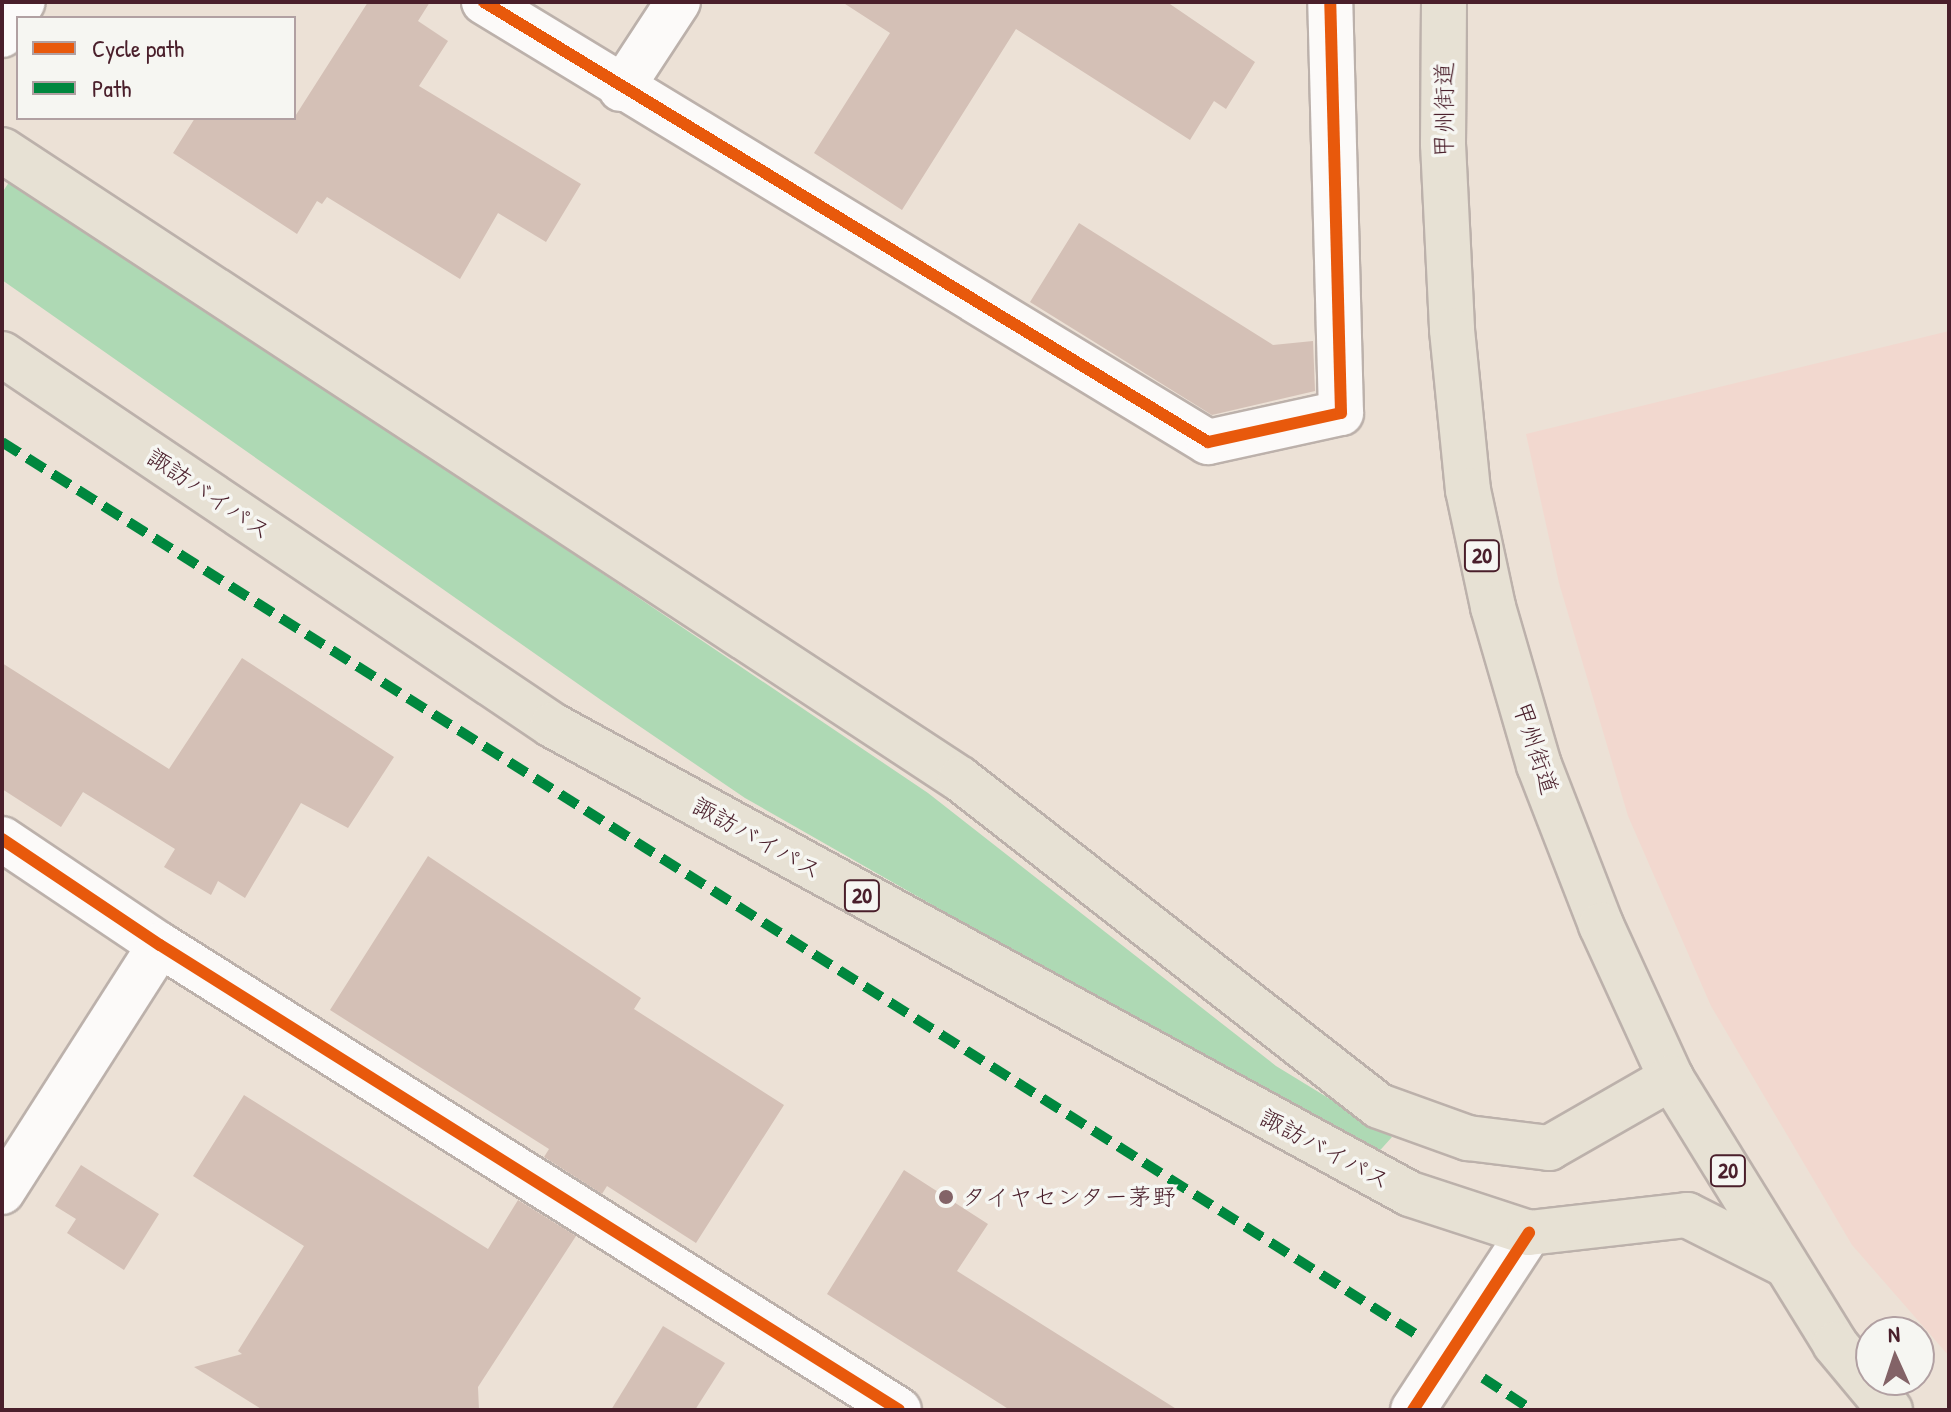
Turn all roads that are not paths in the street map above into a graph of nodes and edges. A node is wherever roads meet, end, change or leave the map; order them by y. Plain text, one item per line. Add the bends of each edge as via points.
1 (23, 2) edge
2 (484, 2) edge
3 (678, 2) edge
4 (1330, 2) edge
5 (1444, 2) edge
6 (2, 35) edge
7 (621, 89) junction
8 (2, 150) edge
9 (2, 354) edge
10 (2, 839) edge
11 (160, 945) junction
12 (1671, 1078) junction
13 (2, 1192) edge
14 (1529, 1233) junction
15 (1784, 1264) junction
16 (899, 1410) edge
17 (1413, 1410) edge
18 (1890, 1410) edge

1 - 6 street
2 - 7 street
3 - 7 street
4 - 7 street via 1341,413 1208,442
5 - 12 highway, 甲州街道 / 20 via 1448,253 1468,490 1493,607 1539,765 1601,925
8 - 12 highway via 960,779 1379,1106 1468,1138 1549,1148
9 - 14 highway, 諏訪バイパス / 20 via 552,725 1267,1120 1410,1194
10 - 11 street
11 - 13 street
11 - 16 street
12 - 15 highway, 甲州街道 / 20
14 - 15 highway, 諏訪バイパス / 20 via 1687,1215
14 - 17 street
15 - 18 highway, 甲州街道 / 20 via 1835,1344

